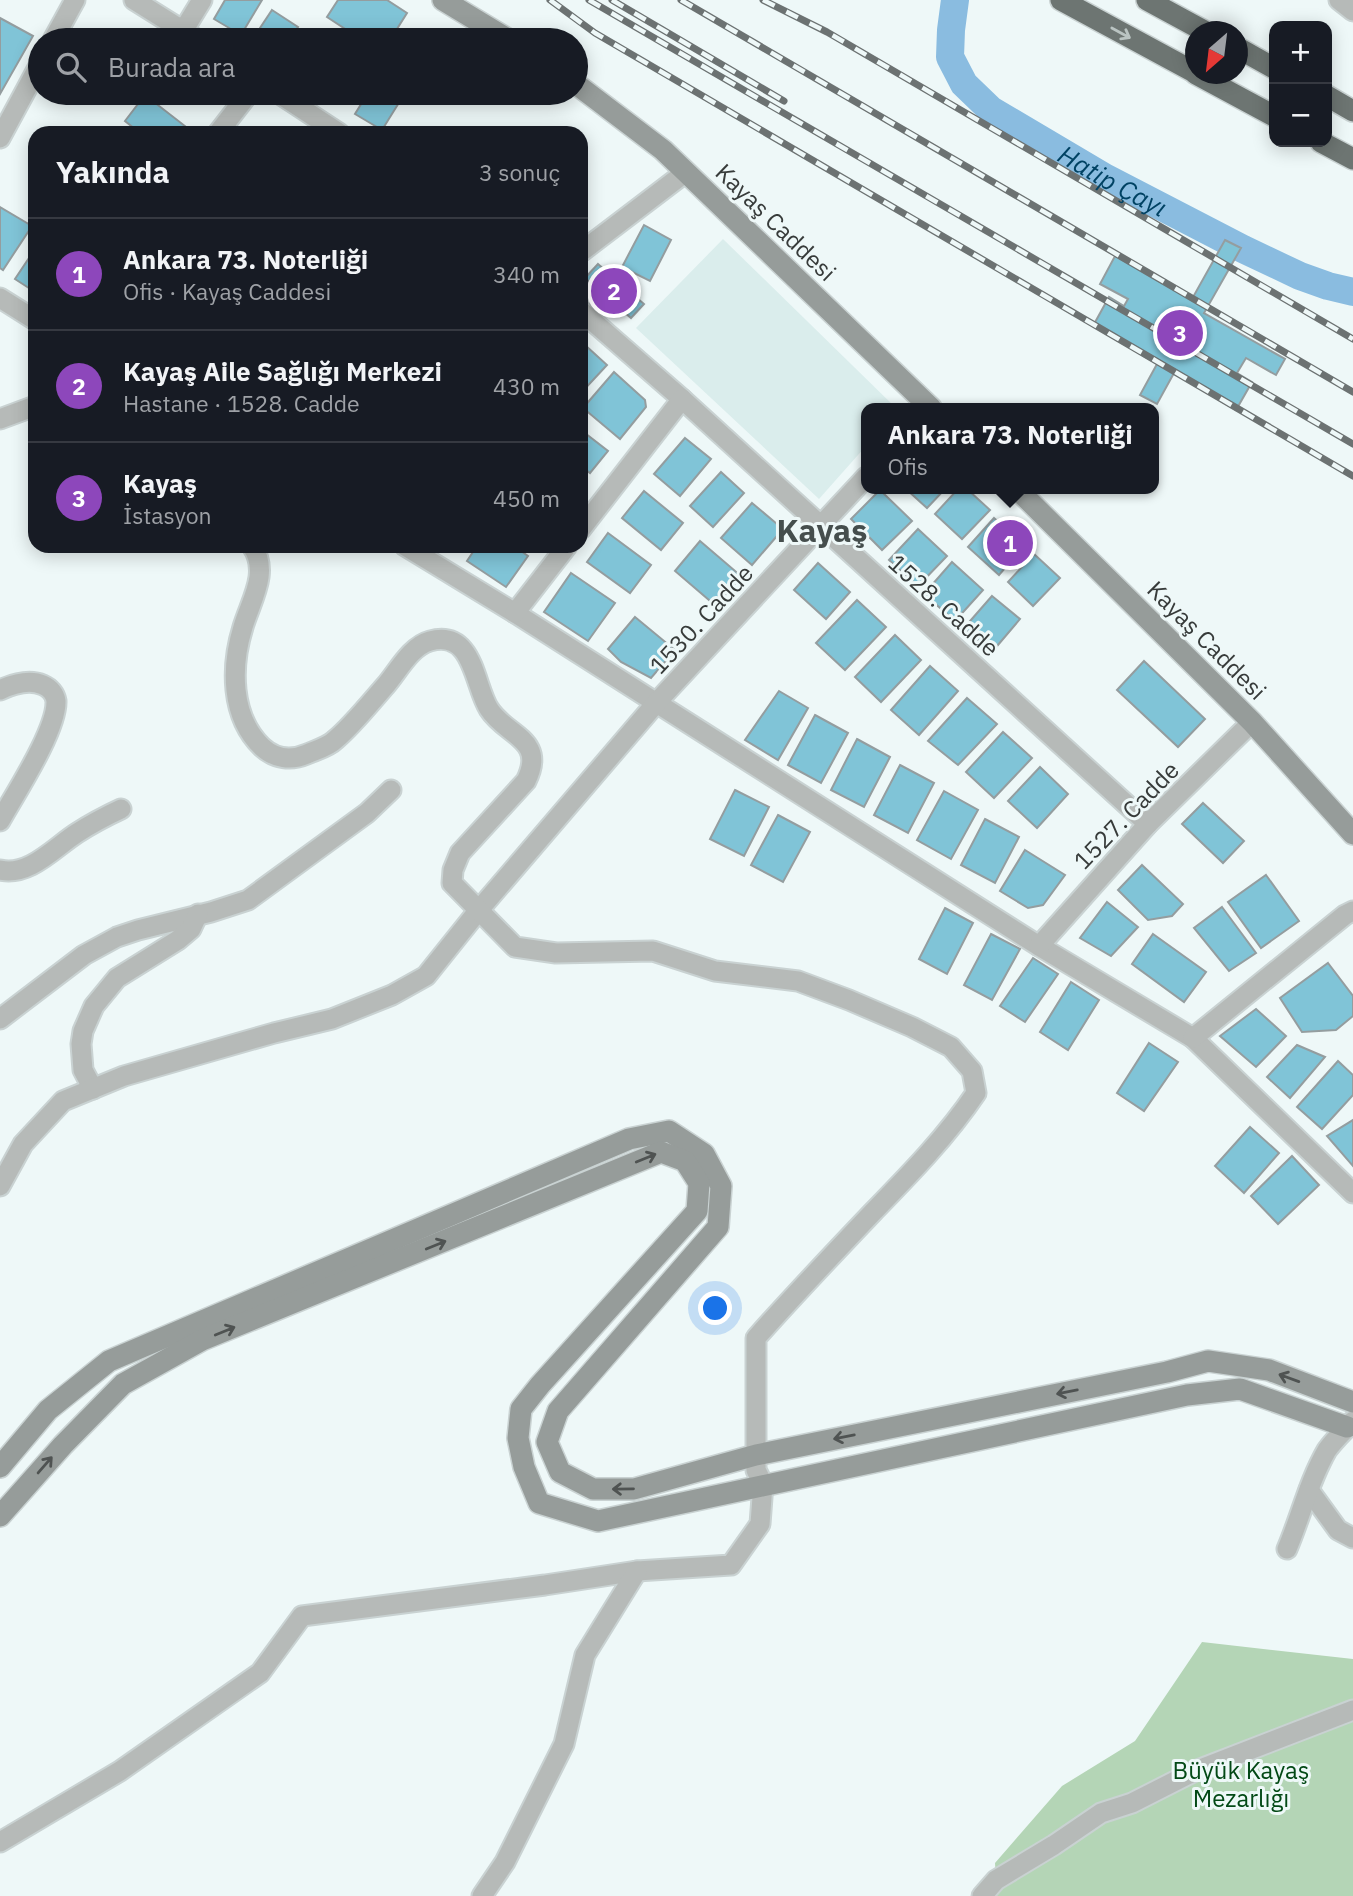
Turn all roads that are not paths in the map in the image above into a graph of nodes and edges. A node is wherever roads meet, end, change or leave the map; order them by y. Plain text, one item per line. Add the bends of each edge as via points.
1 (75, 0) edge
2 (134, 0) edge
3 (202, 0) edge
4 (443, 0) edge
5 (1061, 0) edge
6 (1147, 0) edge
7 (1339, 0) edge
8 (1353, 11) edge
9 (1186, 21) edge
10 (60, 28) edge
11 (179, 28) edge
12 (192, 28) edge
13 (489, 28) edge
14 (1248, 54) edge
15 (1269, 65) edge
16 (1185, 67) edge
17 (1216, 84) edge
18 (28, 86) edge
19 (588, 93) edge
20 (1332, 99) edge
21 (240, 105) edge
22 (296, 105) edge
23 (1353, 111) edge
24 (1269, 113) edge
25 (223, 126) edge
26 (328, 126) edge
27 (0, 138) edge
28 (1330, 147) edge
29 (1353, 159) edge
30 (686, 172) junction
31 (588, 247) edge
32 (0, 298) edge
33 (28, 316) edge
34 (588, 317) edge
35 (682, 399) junction
36 (926, 403) edge
37 (28, 409) edge
38 (0, 419) edge
39 (861, 482) edge
40 (1022, 494) edge
41 (588, 520) edge
42 (820, 526) junction
43 (256, 553) edge
44 (416, 553) edge
45 (562, 553) edge
46 (515, 613) junction
47 (0, 690) edge
48 (657, 702) junction
49 (1252, 722) junction
50 (391, 790) dead end
51 (121, 809) dead end
52 (0, 821) edge
53 (1148, 824) junction
54 (1353, 834) edge
55 (0, 870) edge
56 (478, 911) junction
57 (1353, 911) edge
58 (198, 914) junction
59 (1039, 946) junction
60 (0, 1019) edge
61 (1193, 1038) junction
62 (93, 1089) junction
63 (0, 1186) edge
64 (1353, 1193) edge
65 (1353, 1402) edge
66 (1350, 1424) edge
67 (756, 1455) junction
68 (0, 1467) edge
69 (763, 1484) junction
70 (1309, 1490) junction
71 (0, 1516) edge
72 (1353, 1538) edge
73 (1287, 1549) dead end
74 (636, 1571) junction
75 (1353, 1710) edge
76 (0, 1842) edge
77 (482, 1896) edge
78 (982, 1896) edge

1 - 10 street
2 - 11 street
3 - 12 street
4 - 13 street
5 -> 16 highway
6 - 9 highway
7 - 8 street
14 - 15 highway
17 - 24 highway
18 - 27 street
19 - 30 street, Kayaş Caddesi
20 - 23 highway
21 - 25 street
22 - 26 street
28 - 29 highway
30 - 31 street
30 - 36 street, Kayaş Caddesi
32 - 33 street
34 - 35 street, 1528. Cadde
35 - 41 street
35 - 42 street, 1528. Cadde
37 - 38 street
39 - 42 street, 1530. Cadde
40 - 49 street, Kayaş Caddesi
42 - 48 street, 1530. Cadde
42 - 53 street, 1528. Cadde
43 - 56 street via 260,576 240,639 236,682 244,719 264,749 293,758 334,742 416,648 435,640 456,644 466,653 491,713 524,741 531,760 526,781 460,853 453,870 452,883
44 - 46 street
45 - 46 street
46 - 48 street
47 - 52 street via 23,683 40,684 56,702 42,746
48 - 56 street, 1530. Cadde
48 - 59 street
49 - 53 street, 1527. Cadde
49 - 54 street, Kayaş Caddesi
50 - 58 street via 368,813 260,894
51 - 55 street via 18,871
53 - 59 street, 1527. Cadde
56 - 62 street, 1530. Cadde via 426,976 392,995 332,1019 124,1076
56 - 67 street via 515,947 556,953 653,951 715,971 798,982 912,1027 951,1047 972,1071 976,1093 959,1119 756,1338
57 - 61 street
58 - 60 street via 98,946
58 - 62 street via 191,929 117,978 94,1006 81,1044 83,1070
59 - 61 street
61 - 64 street
62 - 63 street, 1530. Cadde via 63,1101 23,1144
65 -> 67 street via 1269,1370 1208,1361
66 - 69 street via 1240,1389 1186,1395
66 - 70 street via 1328,1449
67 -> 68 street via 634,1489 593,1489 560,1472 547,1442 558,1411 718,1227 721,1186 704,1154 669,1131 629,1139 109,1361 48,1410
67 - 69 street via 756,1470
71 -> 69 street via 123,1384 202,1340 661,1152 685,1161 699,1183 697,1211 521,1409 517,1438 524,1467 539,1503 598,1521
69 - 74 street via 760,1524 731,1565
70 - 72 street via 1338,1530
70 - 73 street
74 - 76 street via 302,1616 260,1673 120,1771
74 - 77 street via 584,1655 564,1744 505,1862
75 - 78 street via 1101,1813 996,1880

